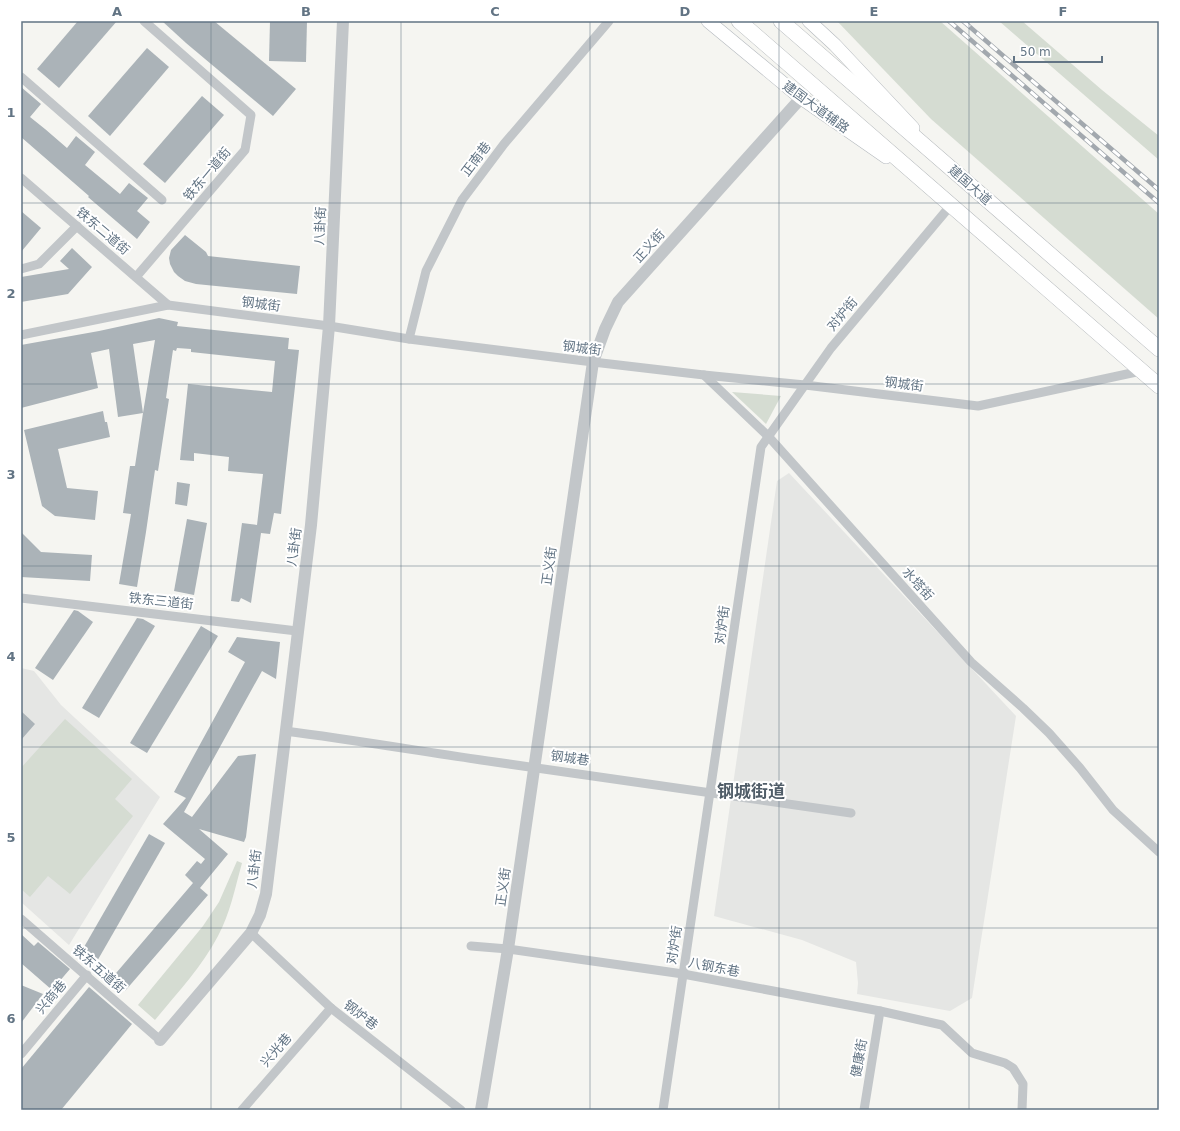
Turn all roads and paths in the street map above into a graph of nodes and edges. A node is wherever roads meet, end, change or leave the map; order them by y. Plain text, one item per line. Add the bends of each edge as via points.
1 (144, 21) edge
2 (343, 21) edge
3 (608, 21) edge
4 (708, 21) edge
5 (740, 21) edge
6 (781, 21) edge
7 (809, 21) edge
8 (21, 77) edge
9 (801, 98) junction
10 (952, 170) junction
11 (21, 178) edge
12 (929, 186) junction
13 (162, 200) dead end
14 (951, 205) junction
15 (77, 226) junction
16 (21, 269) edge
17 (136, 277) junction
18 (168, 305) junction
19 (329, 326) junction
20 (21, 335) edge
21 (409, 339) junction
22 (1159, 349) edge
23 (593, 362) junction
24 (1141, 371) junction
25 (704, 376) junction
26 (804, 385) junction
27 (1159, 386) edge
28 (768, 436) junction
29 (21, 598) edge
30 (297, 631) junction
31 (285, 731) junction
32 (535, 767) junction
33 (710, 792) junction
34 (851, 813) dead end
35 (1159, 852) edge
36 (21, 919) edge
37 (251, 933) junction
38 (471, 946) dead end
39 (508, 949) junction
40 (683, 974) junction
41 (86, 975) junction
42 (331, 1008) junction
43 (880, 1011) junction
44 (160, 1040) joint
45 (21, 1054) edge
46 (242, 1110) edge
47 (461, 1110) edge
48 (481, 1110) edge
49 (663, 1110) edge
50 (864, 1110) edge
51 (1022, 1110) edge

1 - 17 street, 铁东一道街 via 251,115 245,150
2 - 19 street, 八卦街
3 - 21 street, 正南巷 via 504,144 462,200 426,271
4 - 9 main road, 建国大道辅路
5 - 12 highway
6 - 10 highway, 建国大道
7 - 10 main road via 835,45
8 - 13 street
9 - 12 main road, 建国大道辅路
9 - 23 street, 正义街 via 618,302
10 - 22 highway, 建国大道
11 - 15 street, 铁东二道街
12 - 14 highway
14 - 24 highway
14 - 26 street, 对炉街 via 831,348
15 - 16 street via 39,264
15 - 17 street, 铁东二道街
17 - 18 street, 铁东二道街
18 - 19 street, 钢城街
18 - 20 street, 钢城街
19 - 21 street, 钢城街
19 - 30 street, 八卦街 via 311,525
21 - 23 street, 钢城街
23 - 25 street, 钢城街
23 - 32 street, 正义街
24 - 26 street, 钢城街 via 978,406
24 - 27 highway
25 - 26 street, 钢城街
25 - 28 street, 水塔街
26 - 28 street, 对炉街
28 - 33 street, 对炉街 via 761,447
28 - 35 street, 水塔街 via 971,662 1023,708 1080,768 1113,810
29 - 30 street, 铁东三道街
30 - 31 street, 八卦街
31 - 32 street, 钢城巷
31 - 37 street, 八卦街 via 266,894
32 - 33 street, 钢城巷
32 - 39 street, 正义街
33 - 34 street, 钢城巷
33 - 40 street, 对炉街
36 - 41 street, 铁东五道街
37 - 42 street, 钢炉巷
37 - 44 street, 八卦街
38 - 39 street, 八钢东巷
39 - 40 street, 八钢东巷
39 - 48 street, 正义街
40 - 43 street, 八钢东巷
40 - 49 street, 对炉街
41 - 44 street, 铁东五道街
41 - 45 street, 兴商巷
42 - 46 street, 兴光巷
42 - 47 street, 钢炉巷
43 - 50 street, 健康街
43 - 51 street, 八钢东巷 via 942,1025 972,1053 1013,1068 1023,1084

